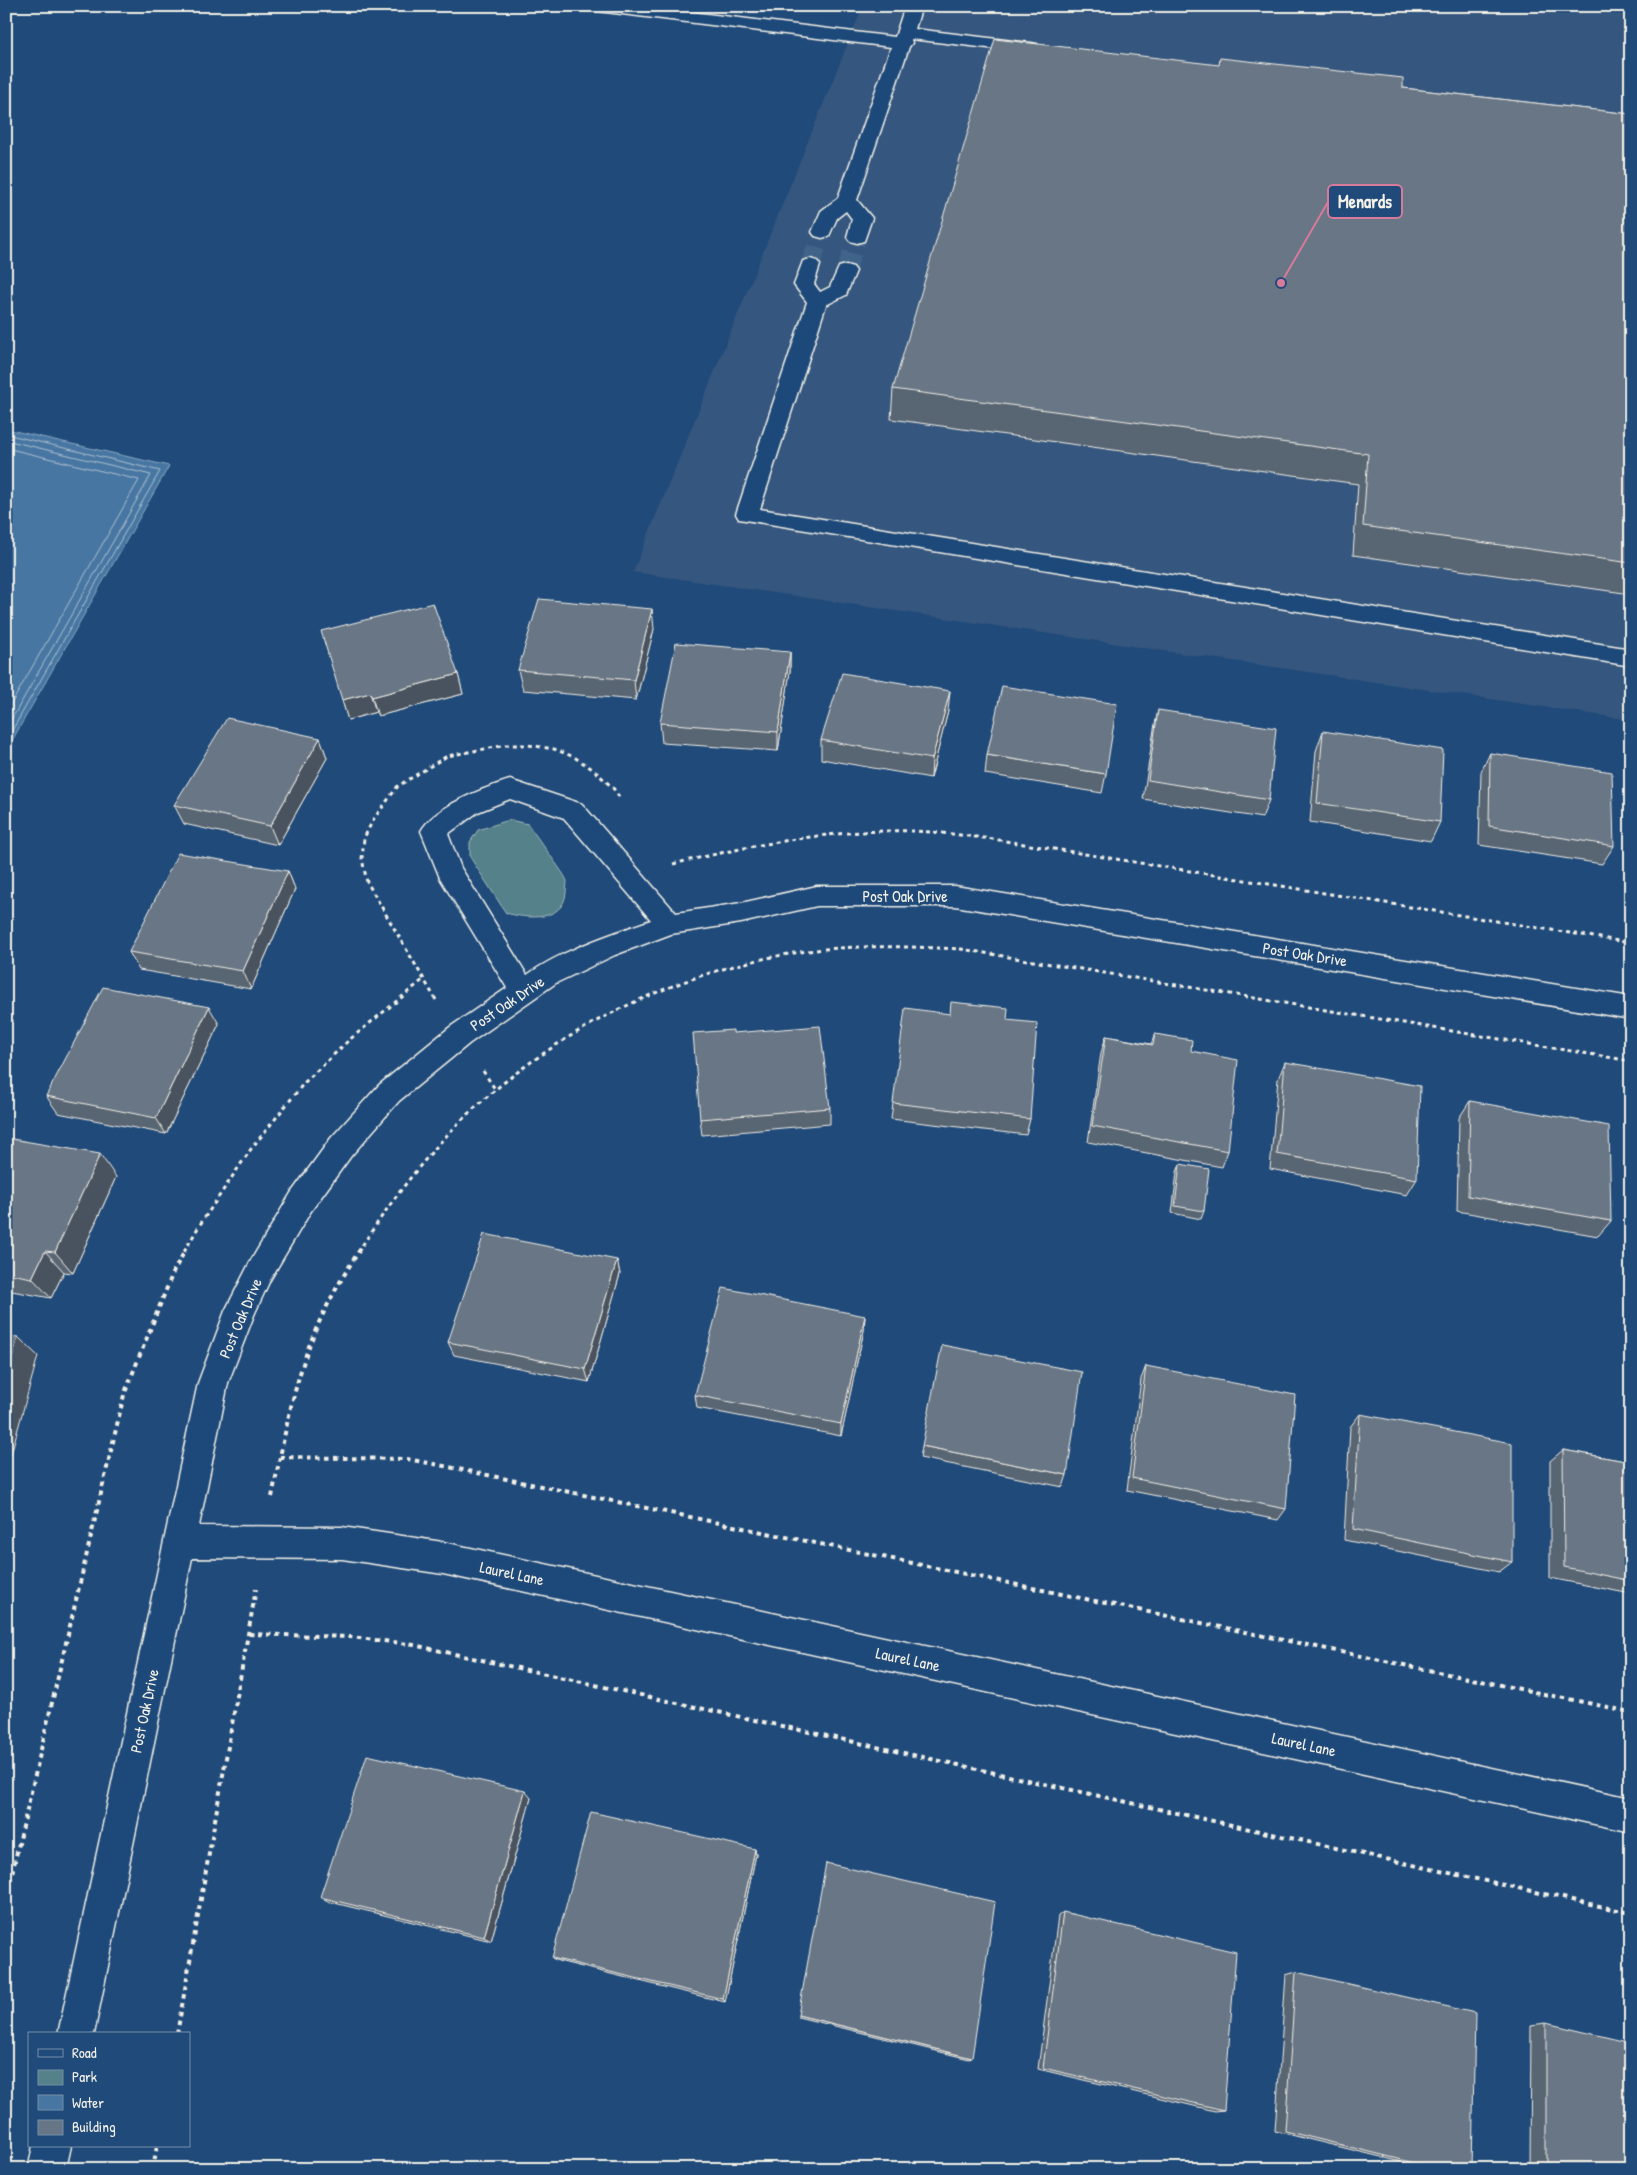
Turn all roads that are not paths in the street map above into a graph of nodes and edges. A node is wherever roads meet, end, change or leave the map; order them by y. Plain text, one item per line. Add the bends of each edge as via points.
1 (597, 6) edge
2 (914, 6) edge
3 (904, 38) junction
4 (1045, 49) edge
5 (847, 201) junction
6 (822, 232) tunnel mouth
7 (857, 237) tunnel mouth
8 (810, 265) tunnel mouth
9 (846, 271) tunnel mouth
10 (817, 301) junction
11 (1631, 658) edge
12 (670, 924) junction
13 (523, 991) junction
14 (1631, 1008) edge
15 (180, 1542) junction
16 (1631, 1815) edge
17 (76, 2032) edge
18 (52, 2148) edge
19 (47, 2169) edge

1 - 3 street
2 - 3 street
3 - 4 street
3 - 5 street
5 - 6 street via 828,215
5 - 7 street via 862,218
8 - 10 street via 804,285
9 - 10 street via 839,291
10 - 11 street via 747,514
12 - 13 street, Post Oak Drive via 606,947
12 - 13 street via 574,811 510,789 469,805 434,831 449,872
12 - 14 street, Post Oak Drive via 817,896 955,896
13 - 15 street, Post Oak Drive via 437,1053 389,1093 341,1147 301,1202 240,1311 214,1383
15 - 16 street, Laurel Lane via 342,1543 443,1558
15 - 17 street, Post Oak Drive
18 - 19 street

